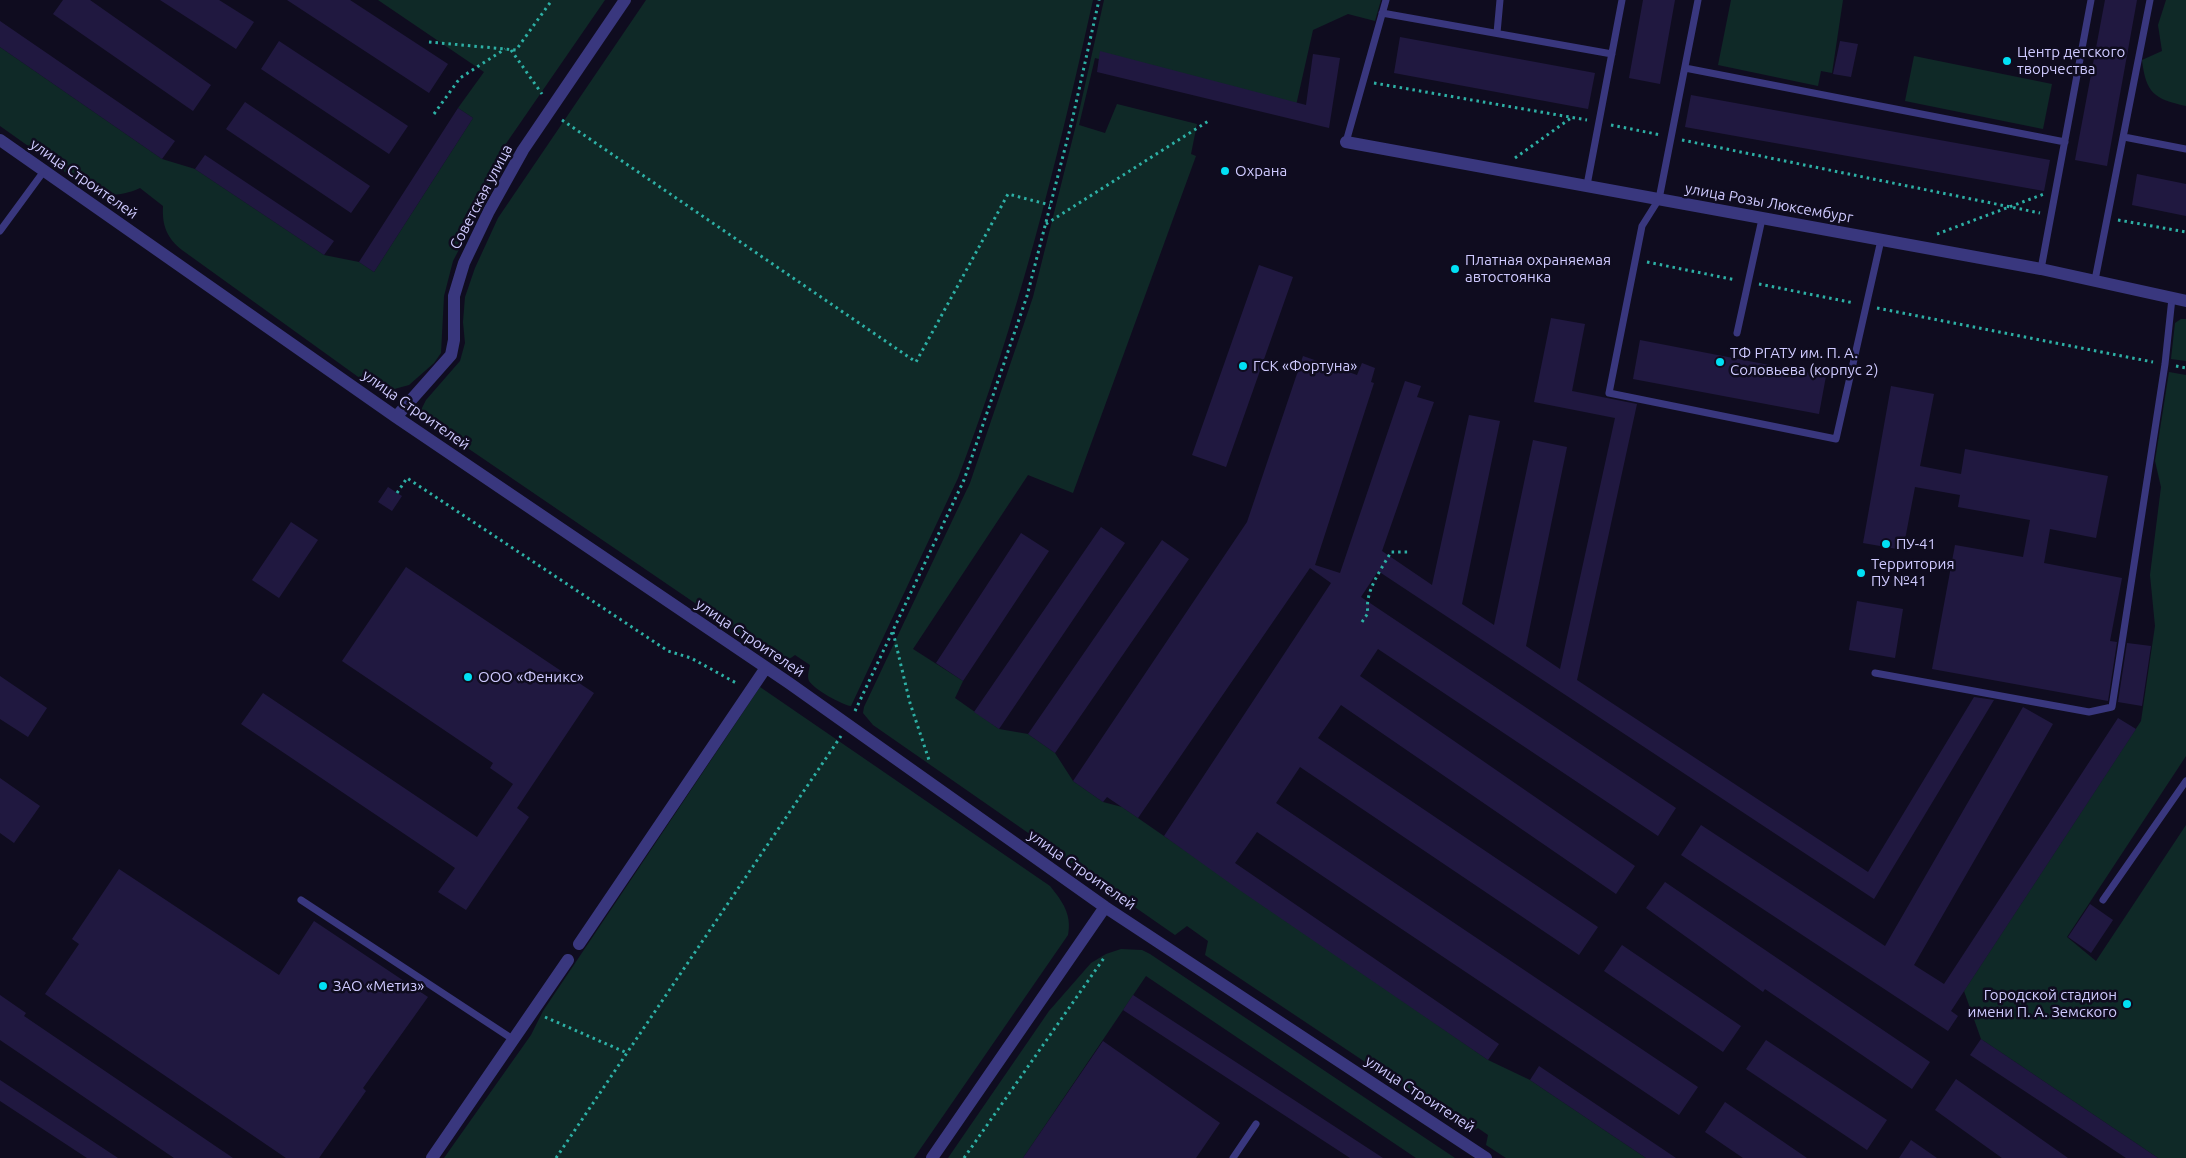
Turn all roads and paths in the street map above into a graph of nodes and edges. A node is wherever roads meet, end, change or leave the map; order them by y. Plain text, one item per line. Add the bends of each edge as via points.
1 (552, 0) edge
2 (625, 0) edge
3 (1099, 0) edge
4 (1386, 0) edge
5 (1500, 0) edge
6 (1622, 0) edge
7 (1698, 0) edge
8 (2091, 0) edge
9 (2150, 0) edge
10 (1382, 13) junction
11 (1497, 33) junction
12 (429, 42) dead end
13 (505, 49) junction
14 (511, 50) junction
15 (1612, 54) junction
16 (1685, 68) junction
17 (1363, 81) junction
18 (550, 109) junction
19 (434, 114) dead end
20 (1571, 118) junction
21 (1210, 120) dead end
22 (1598, 122) junction
23 (1671, 137) junction
24 (2124, 137) junction
25 (0, 140) edge
26 (1346, 142) joint
27 (2065, 142) junction
28 (2186, 150) edge
29 (1499, 169) junction
30 (44, 171) junction
31 (1587, 185) junction
32 (2056, 189) junction
33 (1659, 200) junction
34 (1050, 205) junction
35 (2010, 207) junction
36 (2051, 215) junction
37 (2108, 218) junction
38 (1762, 219) junction
39 (1045, 225) junction
40 (0, 231) edge
41 (2186, 232) edge
42 (1936, 235) dead end
43 (1881, 240) junction
44 (1636, 260) junction
45 (2041, 269) junction
46 (2095, 280) junction
47 (1749, 282) junction
48 (2172, 298) junction
49 (2186, 300) edge
50 (1866, 306) junction
51 (1737, 333) dead end
52 (2165, 364) junction
53 (2186, 368) edge
54 (396, 417) junction
55 (397, 493) dead end
56 (1411, 552) dead end
57 (1362, 622) dead end
58 (893, 632) junction
59 (765, 668) junction
60 (1875, 673) dead end
61 (749, 691) junction
62 (849, 725) junction
63 (2186, 781) edge
64 (938, 790) junction
65 (301, 900) dead end
66 (2103, 900) dead end
67 (1105, 907) junction
68 (579, 944) dead end
69 (1104, 958) dead end
70 (568, 960) dead end
71 (533, 1012) junction
72 (514, 1040) junction
73 (627, 1053) junction
74 (1256, 1124) dead end
75 (432, 1158) edge
76 (556, 1158) edge
77 (932, 1158) edge
78 (964, 1158) edge
79 (1233, 1158) edge
80 (1486, 1158) edge

1 - 14 path via 516,50
2 - 18 street, Советская улица
3 - 34 path
4 - 10 lane
5 - 11 lane
6 - 15 lane
7 - 16 lane
8 - 27 lane
9 - 24 lane
10 - 11 lane
10 - 17 lane
11 - 15 lane
12 - 13 path
13 - 14 path
13 - 19 path via 460,78
14 - 18 path
15 - 22 lane
16 - 23 lane
16 - 27 lane
17 - 20 path
17 - 26 lane
18 - 34 path via 916,362 1008,194
18 - 54 street, Советская улица via 523,150 464,263 454,296 451,355
20 - 22 path
20 - 29 path
21 - 39 path
22 - 23 path
22 - 31 lane
23 - 33 lane
23 - 35 path
24 - 28 lane
24 - 37 lane
25 - 30 street, улица Строителей
26 - 29 street, улица Розы Люксембург
27 - 32 lane
29 - 31 street, улица Розы Люксембург
30 - 40 lane
30 - 54 street, улица Строителей
31 - 33 street, улица Розы Люксембург
32 - 35 path
32 - 36 lane
33 - 38 street, улица Розы Люксембург
33 - 44 lane via 1642,226
34 - 39 path
35 - 36 path
35 - 42 path
36 - 45 lane
37 - 41 path
37 - 46 lane
38 - 43 street, улица Розы Люксембург
38 - 47 lane
39 - 58 path via 1027,296 964,480
43 - 45 street, улица Розы Люксембург
43 - 50 lane
44 - 47 path
44 - 50 lane via 1609,393 1836,439
45 - 46 street, улица Розы Люксембург
46 - 48 street, улица Розы Люксембург
47 - 50 path
47 - 51 lane
48 - 49 street, улица Розы Люксембург
48 - 52 lane
50 - 52 path
52 - 53 path
52 - 60 lane via 2112,707 2089,712
54 - 59 street, улица Строителей
55 - 61 path via 407,478 668,651 691,658
56 - 57 path via 1391,552 1371,589 1366,602 1368,613
58 - 62 path
58 - 64 path via 910,703
59 - 61 street
59 - 62 street, улица Строителей
61 - 68 street
62 - 64 street, улица Строителей
62 - 73 path
63 - 66 lane
64 - 67 street, улица Строителей
65 - 72 lane
67 - 77 street
67 - 80 street, улица Строителей
69 - 78 path
70 - 71 street
71 - 72 street
71 - 73 path
72 - 75 street
73 - 76 path
74 - 79 lane

